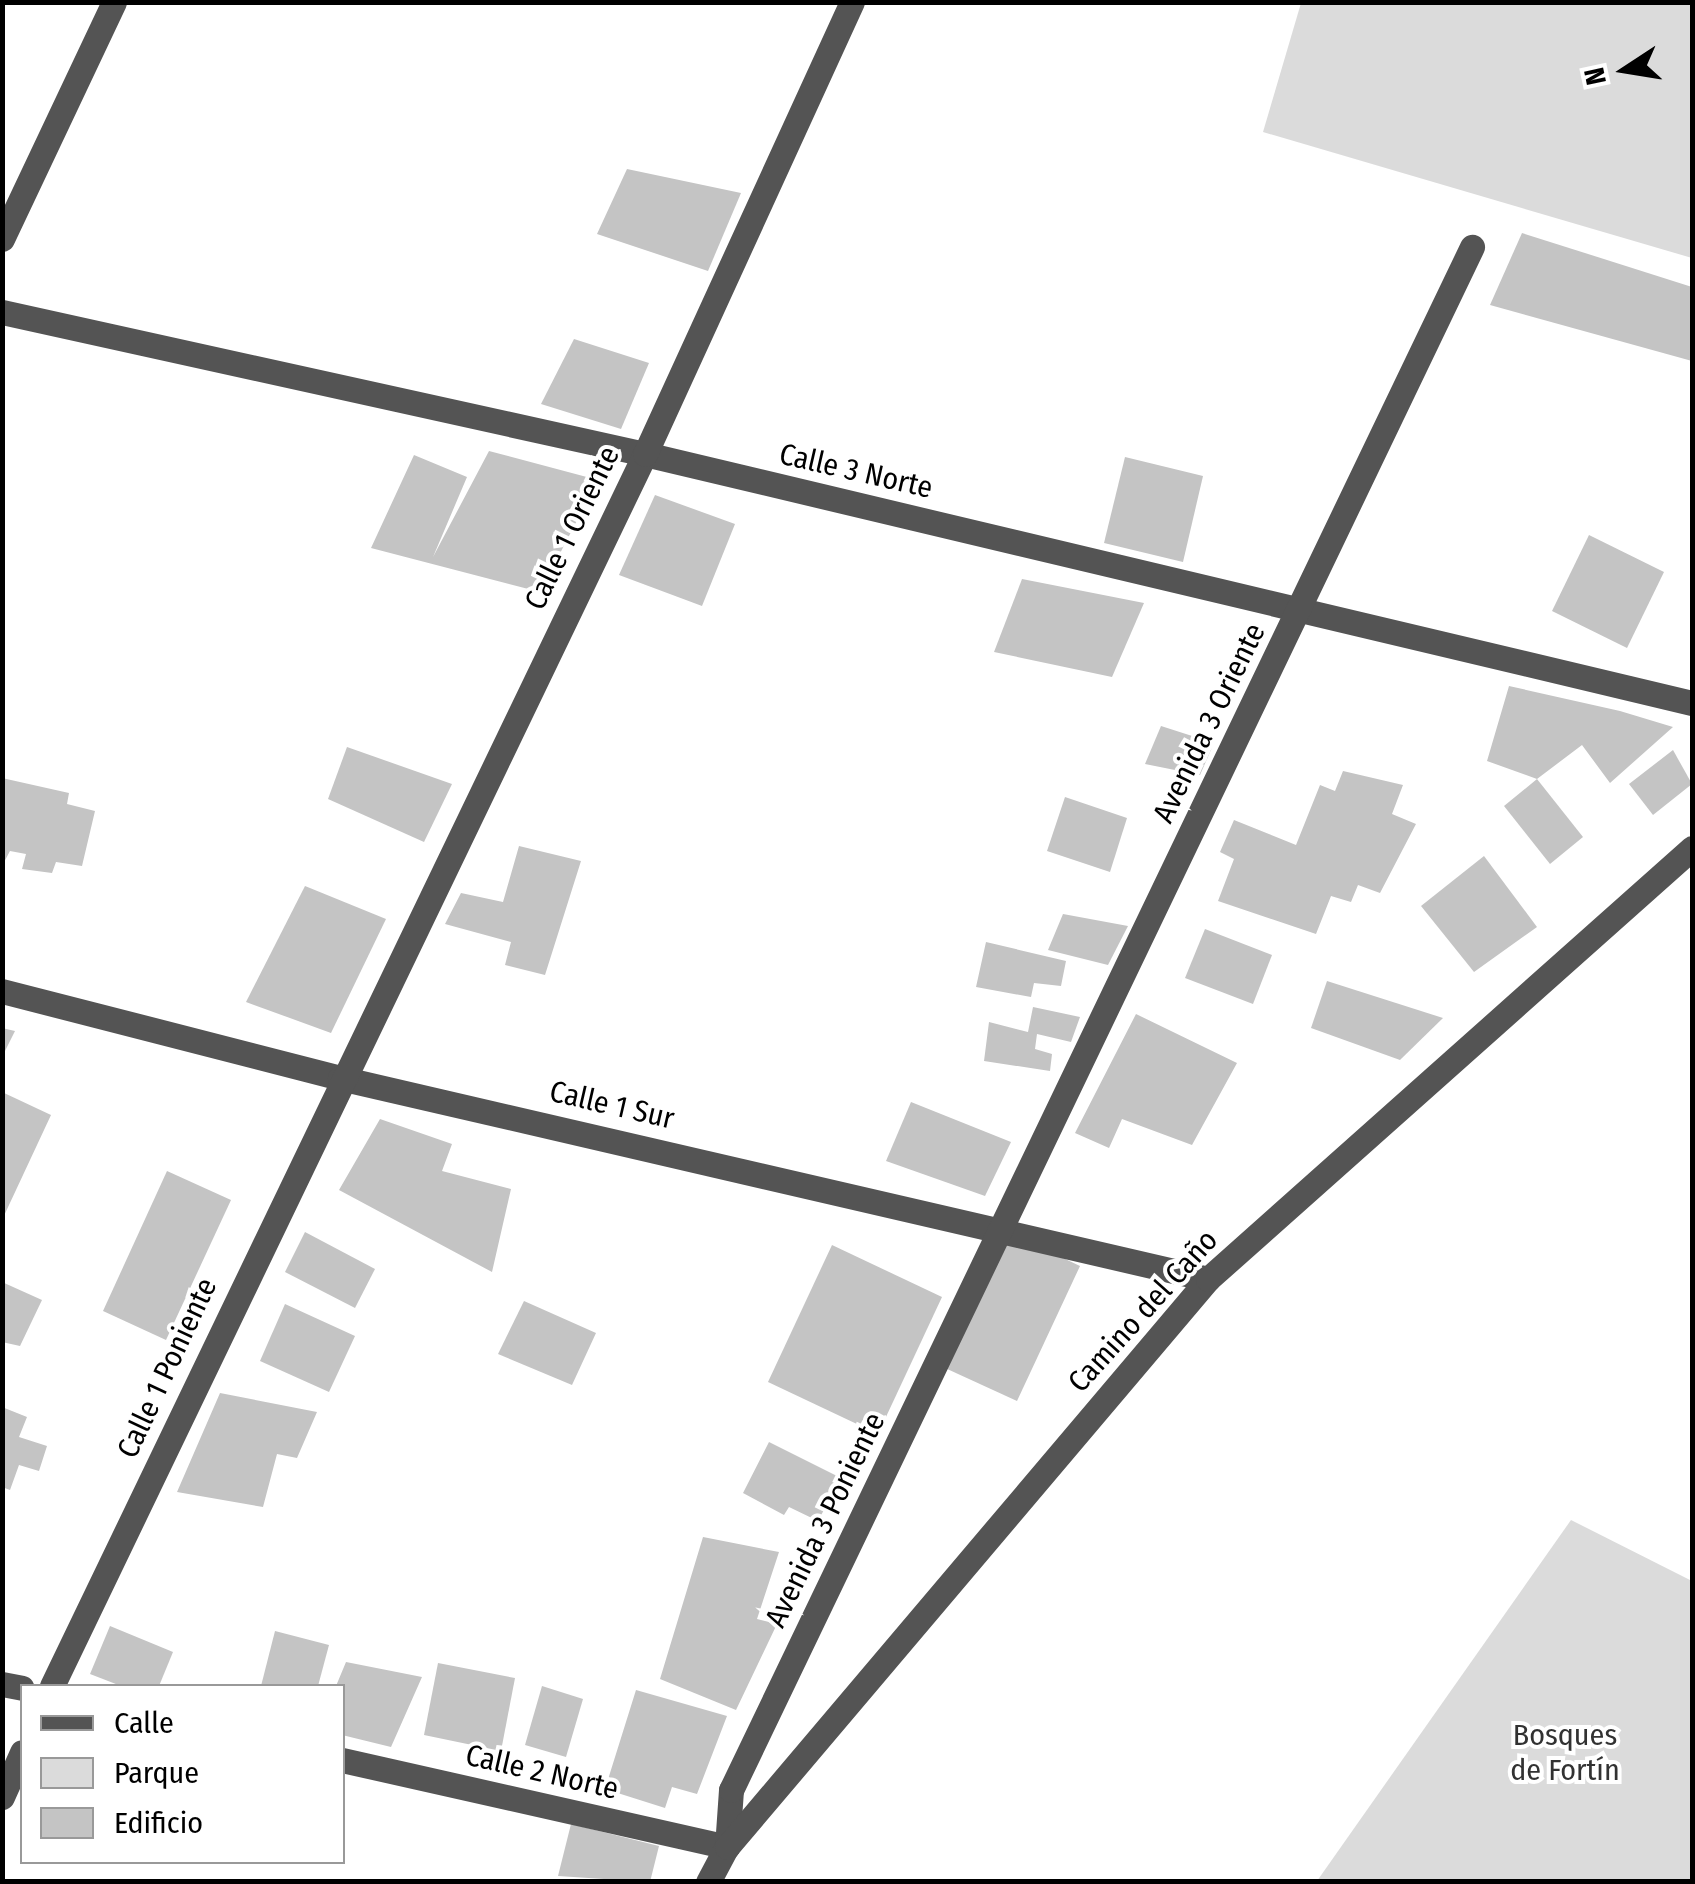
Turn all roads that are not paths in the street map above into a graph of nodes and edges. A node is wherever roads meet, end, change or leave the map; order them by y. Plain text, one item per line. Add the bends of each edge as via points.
1 (114, 2) edge
2 (852, 2) edge
3 (2, 239) edge
4 (1472, 247) dead end
5 (2, 312) edge
6 (645, 454) junction
7 (1300, 611) junction
8 (1692, 703) edge
9 (1692, 848) edge
10 (2, 992) edge
11 (340, 1078) junction
12 (1001, 1226) junction
13 (1208, 1280) junction
14 (53, 1684) edge
15 (20, 1756) edge
16 (345, 1761) edge
17 (2, 1797) edge
18 (727, 1847) junction
19 (708, 1882) edge

1 - 3 street
2 - 6 street, Calle 1 Oriente
4 - 7 street, Avenida 3 Oriente
5 - 6 street, Calle 3 Norte
6 - 7 street, Calle 3 Norte
6 - 11 street, Calle 1 Oriente
7 - 8 street, Calle 3 Norte
7 - 12 street, Avenida 3 Oriente
9 - 13 street, Camino del Caño
10 - 11 street, Calle 1 Sur
11 - 12 street, Calle 1 Sur
11 - 14 street, Calle 1 Poniente
12 - 13 street, Calle 1 Sur
12 - 18 street, Avenida 3 Poniente via 732,1790
13 - 18 street, Camino del Caño
15 - 17 street
16 - 18 street, Calle 2 Norte
18 - 19 street, Camino del Caño

